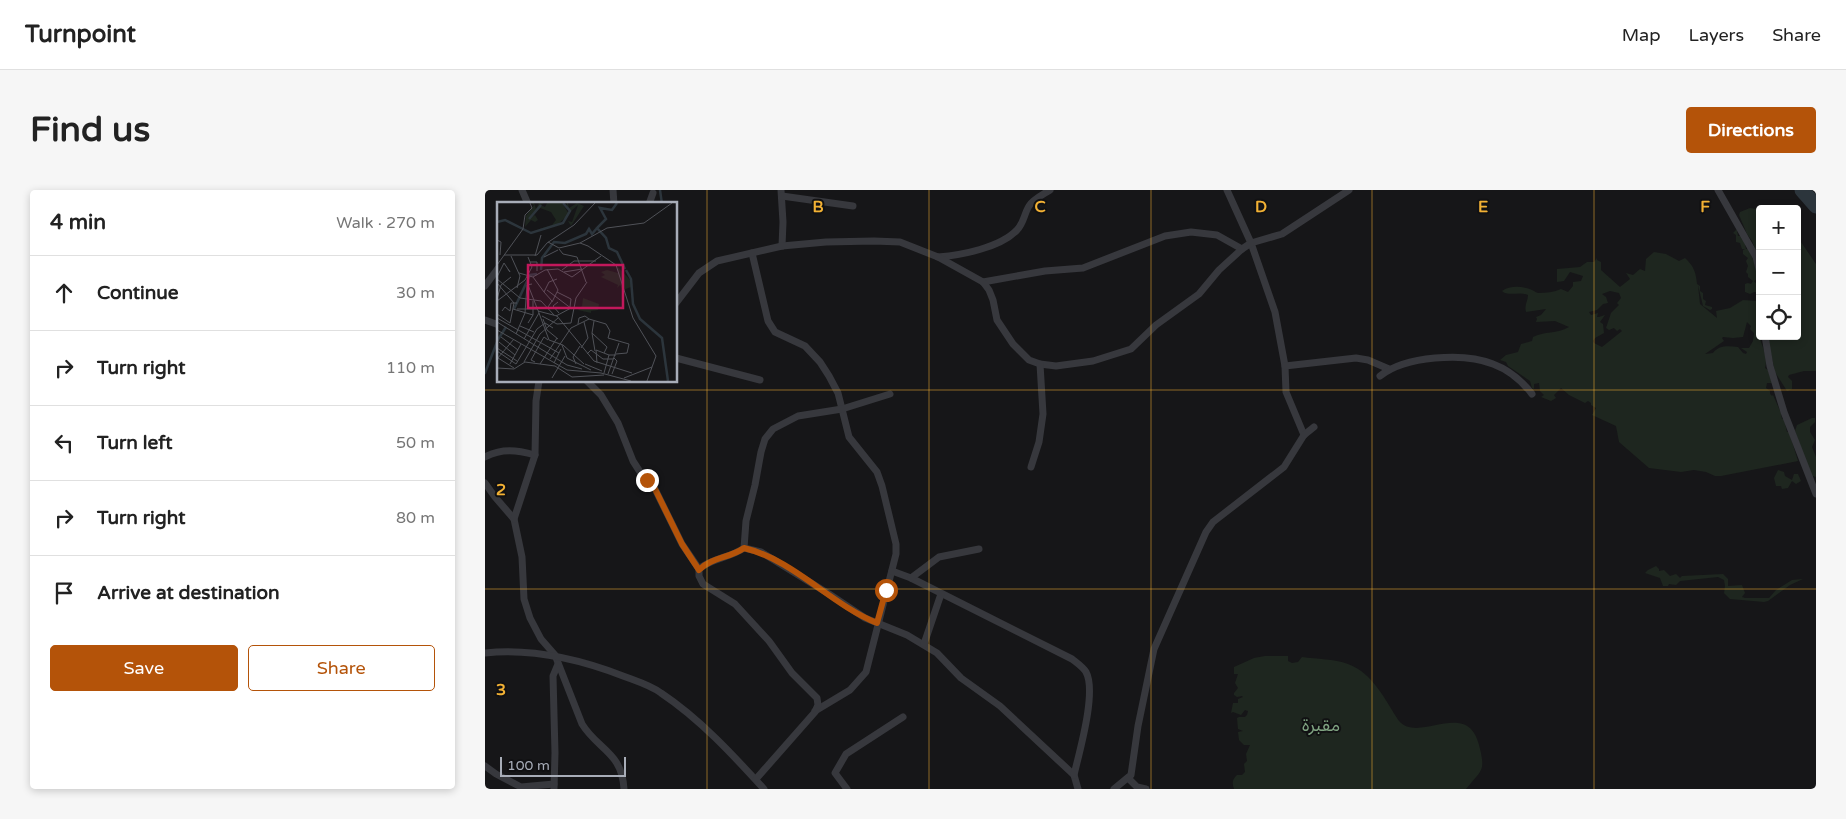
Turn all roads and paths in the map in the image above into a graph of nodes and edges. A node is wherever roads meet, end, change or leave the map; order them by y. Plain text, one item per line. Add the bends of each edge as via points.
1 (522, 190) edge
2 (1050, 190) edge
3 (1227, 190) edge
4 (1349, 190) edge
5 (1718, 190) edge
6 (653, 193) dead end
7 (781, 193) edge
8 (527, 202) edge
9 (650, 202) edge
10 (853, 206) dead end
11 (1251, 243) junction
12 (782, 246) junction
13 (1242, 249) junction
14 (752, 253) junction
15 (938, 257) junction
16 (1756, 257) edge
17 (497, 270) edge
18 (983, 282) junction
19 (485, 286) edge
20 (677, 303) edge
21 (485, 320) edge
22 (497, 324) edge
23 (1766, 340) edge
24 (677, 358) edge
25 (1040, 364) junction
26 (1285, 366) junction
27 (1389, 369) junction
28 (1381, 376) dead end
29 (760, 380) dead end
30 (539, 382) edge
31 (588, 382) edge
32 (891, 394) dead end
33 (1532, 394) dead end
34 (842, 409) junction
35 (1314, 427) dead end
36 (1304, 435) junction
37 (535, 454) junction
38 (485, 457) edge
39 (1031, 467) dead end
40 (485, 483) edge
41 (1816, 494) edge
42 (514, 519) junction
43 (744, 548) junction
44 (979, 549) dead end
45 (699, 570) junction
46 (892, 571) junction
47 (911, 578) junction
48 (941, 594) junction
49 (877, 623) junction
50 (924, 644) junction
51 (485, 653) edge
52 (555, 655) junction
53 (558, 664) junction
54 (815, 712) junction
55 (903, 717) dead end
56 (485, 766) edge
57 (1074, 775) junction
58 (1128, 778) junction
59 (755, 779) junction
60 (554, 787) edge
61 (763, 788) edge
62 (624, 789) edge
63 (847, 789) edge
64 (1078, 789) edge
65 (1113, 789) edge
66 (1146, 789) edge

1 - 8 street
2 - 15 street via 1029,206 1013,234 985,248
3 - 11 street
4 - 11 street via 1282,234
5 - 16 street
6 - 9 street
7 - 10 street
7 - 12 street
11 - 13 street
11 - 26 street via 1275,312
12 - 14 street
12 - 15 street via 826,242 900,242
13 - 18 street via 1217,235 1191,232 1165,236 1083,268
13 - 25 street via 1199,294 1156,325 1131,349 1093,361 1056,366
14 - 20 street via 717,261 699,273
14 - 34 street via 768,321 775,332 805,346 820,362
15 - 18 street
17 - 19 street
18 - 25 street via 993,300 997,320 1013,344 1029,360
21 - 22 street
23 - 41 street via 1784,412
24 - 29 street
25 - 39 street via 1043,414
26 - 27 street via 1356,358
26 - 36 street via 1286,392
27 - 28 street
27 - 33 street via 1433,358 1478,360 1493,363 1506,371 1524,383
30 - 37 street
31 - 45 street via 601,394 618,423 633,461 655,489 677,536
32 - 34 street
34 - 43 street via 798,416 773,429 765,439 746,521
34 - 46 street via 849,437 877,472 882,486 896,544
35 - 36 street
36 - 58 street via 1284,467 1213,522 1206,532 1155,649
37 - 38 street via 505,450
37 - 42 street
40 - 42 street
42 - 52 street via 522,558 524,599 541,639
43 - 45 street via 714,559
43 - 49 street via 761,552
44 - 47 street via 939,558
45 - 54 street via 703,584 735,604 817,698
46 - 47 street
46 - 49 street
47 - 48 street
48 - 50 street
48 - 57 street via 1072,659 1087,673 1087,713
49 - 50 street
49 - 54 street via 866,672 850,690
50 - 57 street via 961,678 1000,706
51 - 52 street
52 - 53 street
52 - 59 street via 606,670 660,692 709,732
53 - 60 street via 553,676
53 - 62 street via 581,724 616,760
54 - 59 street
55 - 63 street via 847,754 835,773
56 - 60 street via 521,786
57 - 64 street
58 - 65 street
58 - 66 street via 1137,787
59 - 61 street

